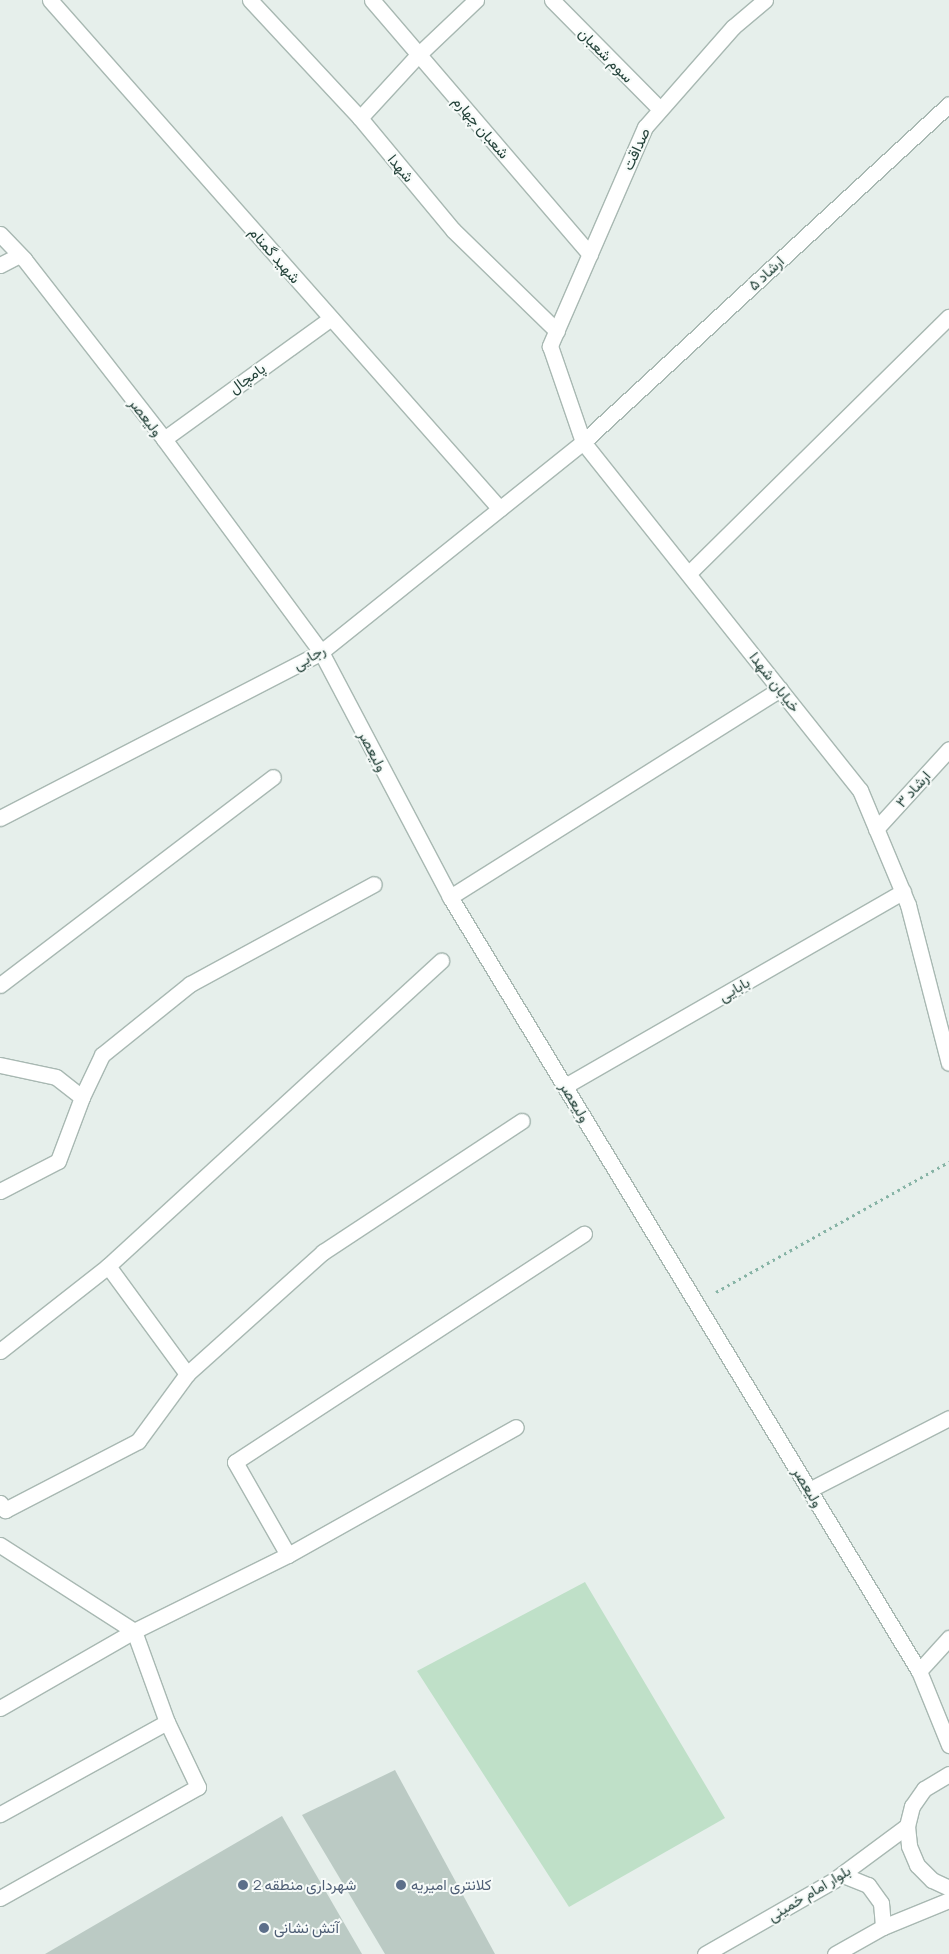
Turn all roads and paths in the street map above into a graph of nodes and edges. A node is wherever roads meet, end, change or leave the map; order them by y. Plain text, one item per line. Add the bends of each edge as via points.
1 (50, 0) edge
2 (250, 0) edge
3 (372, 0) edge
4 (476, 0) edge
5 (552, 0) edge
6 (765, 0) edge
7 (418, 55) junction
8 (949, 104) edge
9 (660, 109) junction
10 (360, 118) junction
11 (0, 234) edge
12 (590, 254) junction
13 (18, 256) junction
14 (0, 265) edge
15 (949, 317) edge
16 (331, 318) junction
17 (557, 331) junction
18 (164, 439) junction
19 (584, 442) junction
20 (500, 509) junction
21 (688, 574) junction
22 (320, 652) junction
23 (780, 689) junction
24 (949, 749) edge
25 (273, 777) dead end
26 (0, 818) edge
27 (876, 829) junction
28 (374, 884) dead end
29 (903, 892) junction
30 (450, 897) junction
31 (441, 961) dead end
32 (0, 985) edge
33 (949, 1063) edge
34 (0, 1065) edge
35 (565, 1086) junction
36 (82, 1097) junction
37 (522, 1121) dead end
38 (949, 1162) edge
39 (0, 1190) edge
40 (584, 1234) dead end
41 (108, 1266) junction
42 (696, 1303) junction
43 (0, 1351) edge
44 (187, 1374) junction
45 (949, 1418) edge
46 (516, 1427) dead end
47 (809, 1490) junction
48 (0, 1503) edge
49 (0, 1545) edge
50 (288, 1555) junction
51 (134, 1631) junction
52 (949, 1638) edge
53 (919, 1671) junction
54 (0, 1708) edge
55 (167, 1722) junction
56 (949, 1745) edge
57 (949, 1774) edge
58 (0, 1814) edge
59 (907, 1826) junction
60 (843, 1874) junction
61 (949, 1888) edge
62 (0, 1898) edge
63 (949, 1900) edge
64 (883, 1927) junction
65 (705, 1954) edge
66 (835, 1954) edge

1 - 16 street, شهید گمنام
2 - 10 street, شهدا
3 - 7 street, شعبان چهارم
4 - 7 street
5 - 9 street, سوم شعبان
6 - 9 street, صداقت via 733,27
7 - 10 street
7 - 12 street, شعبان چهارم
8 - 19 street, ارشاد ۵
9 - 12 street, صداقت via 645,126
10 - 17 street, شهدا via 453,230
11 - 13 street, ولیعصر
12 - 17 street, صداقت
13 - 14 street
13 - 18 street, ولیعصر via 24,259
15 - 21 street
16 - 18 street, پامچال
16 - 20 street, شهید گمنام
17 - 19 street, خیابان شهدا via 550,346
18 - 22 street, ولیعصر
19 - 20 street, رجایی
19 - 21 street, خیابان شهدا
20 - 22 street, رجایی
21 - 23 street, خیابان شهدا
22 - 26 street, رجایی
22 - 30 street, ولیعصر
23 - 27 street, خیابان شهدا via 860,790
23 - 30 street
24 - 27 street, ارشاد ۳
25 - 32 street
27 - 29 street, خیابان شهدا
28 - 36 street via 190,984 102,1055
29 - 33 street, خیابان شهدا
29 - 35 street, بابایی
30 - 35 street, ولیعصر
31 - 41 street
34 - 36 street via 56,1077
35 - 42 street, ولیعصر
36 - 39 street via 58,1161
37 - 44 street via 323,1252
38 - 42 path
40 - 50 street via 235,1462
41 - 43 street
41 - 44 street
42 - 47 street, ولیعصر
44 - 48 street via 138,1441 5,1510
45 - 47 street
46 - 50 street
47 - 53 street, ولیعصر
49 - 51 street
50 - 51 street
51 - 54 street
51 - 55 street
52 - 53 street
53 - 56 street, ولیعصر
55 - 58 street
55 - 62 street via 198,1787
57 - 59 street via 924,1789 912,1806
59 - 60 street, بلوار امام خمینی
59 - 61 street via 909,1846 917,1865 932,1880
60 - 64 street via 868,1886 881,1903
60 - 65 street, بلوار امام خمینی
63 - 64 street
64 - 66 street

